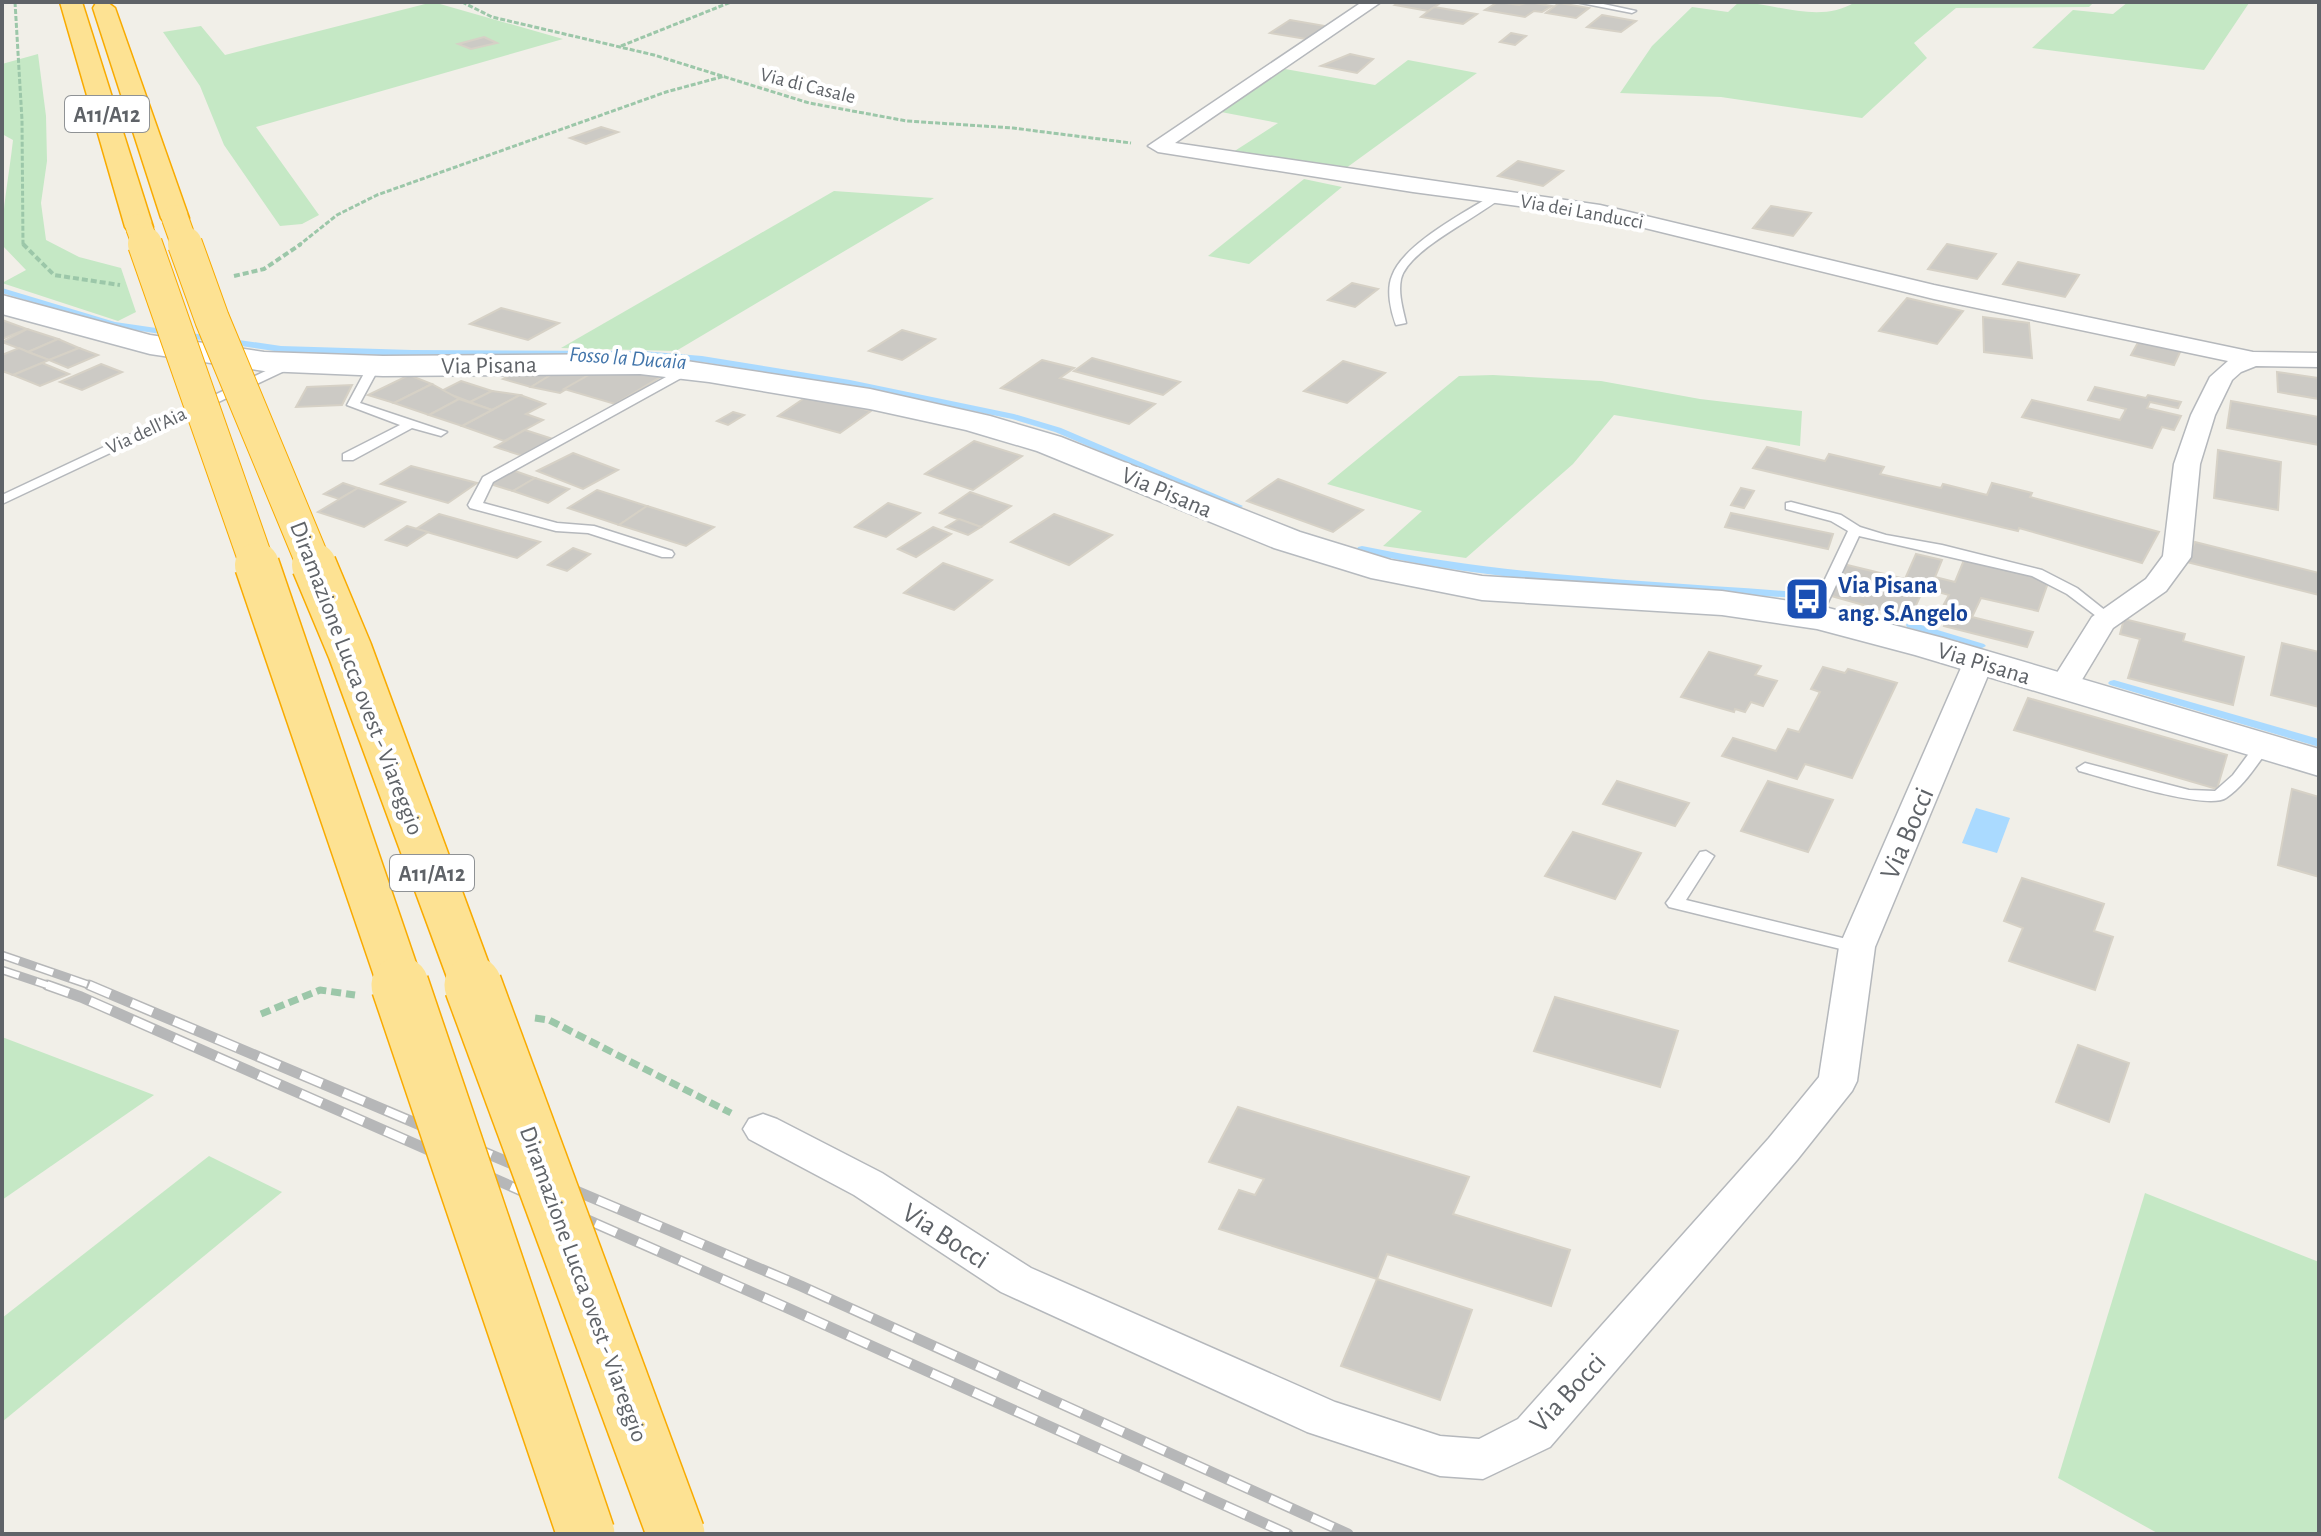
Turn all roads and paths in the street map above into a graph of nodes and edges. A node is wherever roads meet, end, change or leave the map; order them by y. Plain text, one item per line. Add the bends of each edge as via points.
1 (15, 2) edge
2 (71, 2) edge
3 (102, 2) edge
4 (462, 2) edge
5 (731, 2) edge
6 (1373, 2) edge
7 (1580, 2) edge
8 (1632, 11) dead end
9 (618, 47) junction
10 (725, 76) junction
11 (1158, 146) junction
12 (1498, 196) junction
13 (157, 222) junction
14 (225, 277) dead end
15 (121, 285) dead end
16 (2, 304) edge
17 (1400, 323) dead end
18 (2253, 359) junction
19 (2319, 360) edge
20 (291, 363) junction
21 (374, 366) junction
22 (688, 369) junction
23 (411, 424) junction
24 (441, 432) dead end
25 (348, 457) dead end
26 (2, 500) edge
27 (1791, 506) dead end
28 (1855, 530) junction
29 (667, 554) dead end
30 (1814, 617) junction
31 (2109, 619) junction
32 (1979, 661) junction
33 (2063, 687) junction
34 (2262, 747) junction
35 (2319, 763) edge
36 (2085, 768) dead end
37 (1706, 856) dead end
38 (1857, 947) junction
39 (763, 1129) dead end
40 (586, 1534) edge
41 (676, 1534) edge

1 - 15 path via 23,247 54,275
2 - 13 highway, Diramazione Lucca ovest - Viareggio / A11/A12
3 - 13 highway, Diramazione Lucca ovest - Viareggio / A11/A12
4 - 9 path, Via di Casale via 492,17
5 - 9 path
6 - 11 street
7 - 8 lane
9 - 10 path, Via di Casale
10 - 11 path, Via di Casale via 809,103 907,121
10 - 14 path via 377,195 341,212 287,259
11 - 12 street, Via dei Landucci
12 - 17 lane via 1414,254 1399,272 1395,289
12 - 18 street, Via dei Landucci via 1600,211 1934,292
13 - 40 highway, Diramazione Lucca ovest - Viareggio / A11/A12, bridge via 295,672
13 - 41 highway, Diramazione Lucca ovest - Viareggio / A11/A12, bridge via 212,319 350,651
16 - 20 main road, Via Pisana via 147,345
18 - 19 street, Via dei Landucci
18 - 31 street via 2222,377 2203,415 2187,464 2177,557 2156,585
20 - 21 main road, Via Pisana
20 - 26 lane, Via dell'Aia
21 - 22 main road, Via Pisana via 622,363
21 - 23 lane via 353,405
22 - 29 lane via 488,480 475,505 556,527 589,529
22 - 30 main road, Via Pisana via 825,390 1014,432 1280,539 1396,573 1483,588 1739,606
23 - 24 lane
23 - 25 lane
27 - 28 lane via 1836,518
28 - 30 lane
28 - 31 lane via 2037,573
30 - 32 main road, Via Pisana
31 - 33 street
32 - 33 main road, Via Pisana
32 - 38 street, Via Bocci
33 - 34 main road, Via Pisana
34 - 35 main road, Via Pisana
34 - 36 lane via 2219,796 2189,795
37 - 38 lane via 1675,903
38 - 39 street, Via Bocci via 1838,1081 1534,1433 1483,1459 1440,1456 1323,1418 1016,1280 868,1184

